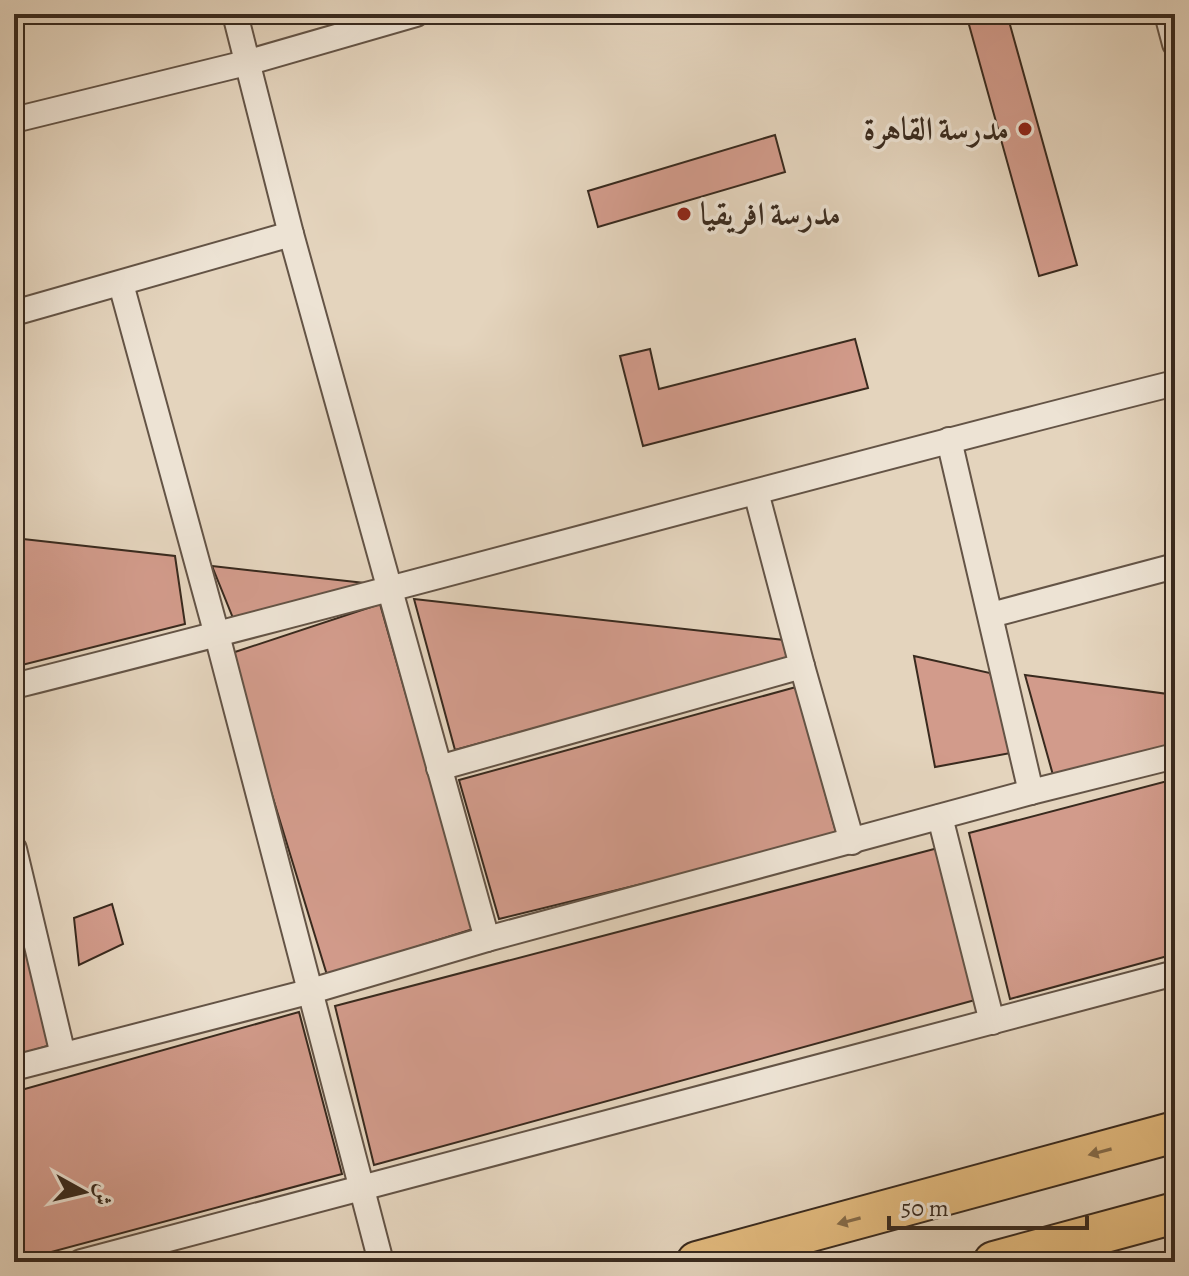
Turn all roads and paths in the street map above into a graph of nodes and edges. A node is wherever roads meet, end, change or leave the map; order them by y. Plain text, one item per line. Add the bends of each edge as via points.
1 (235, 14) edge
2 (416, 14) edge
3 (1167, 14) edge
4 (1175, 44) edge
5 (246, 63) junction
6 (14, 120) edge
7 (291, 234) junction
8 (121, 284) junction
9 (14, 313) edge
10 (1175, 383) edge
11 (949, 440) junction
12 (756, 492) junction
13 (1175, 566) edge
14 (389, 588) junction
15 (991, 615) junction
16 (217, 635) junction
17 (802, 666) junction
18 (14, 686) edge
19 (1175, 756) edge
20 (439, 768) junction
21 (1031, 792) junction
22 (940, 817) junction
23 (852, 842) junction
24 (14, 849) edge
25 (487, 939) junction
26 (1175, 973) edge
27 (308, 992) junction
28 (992, 1022) junction
29 (63, 1055) junction
30 (14, 1068) edge
31 (1175, 1132) edge
32 (362, 1187) junction
33 (1175, 1213) edge
34 (81, 1262) edge
35 (381, 1262) edge
36 (697, 1262) edge
37 (994, 1262) edge

1 - 5 street
2 - 5 street
3 - 4 street
5 - 6 street
5 - 7 street
7 - 8 street
7 - 14 street
8 - 9 street
8 - 16 street
10 - 11 street
11 - 12 street
11 - 15 street
12 - 14 street
12 - 17 street
13 - 15 street
14 - 16 street
14 - 20 street
15 - 21 street
16 - 18 street
16 - 27 street
17 - 20 street
17 - 23 street
19 - 21 street
20 - 25 street
21 - 22 street
22 - 23 street
22 - 28 street
23 - 25 street
24 - 29 street
25 - 27 street
26 - 28 street
27 - 29 street
27 - 32 street
28 - 32 street
29 - 30 street
31 -> 36 main road
32 - 34 street
32 - 35 street
33 - 37 main road

